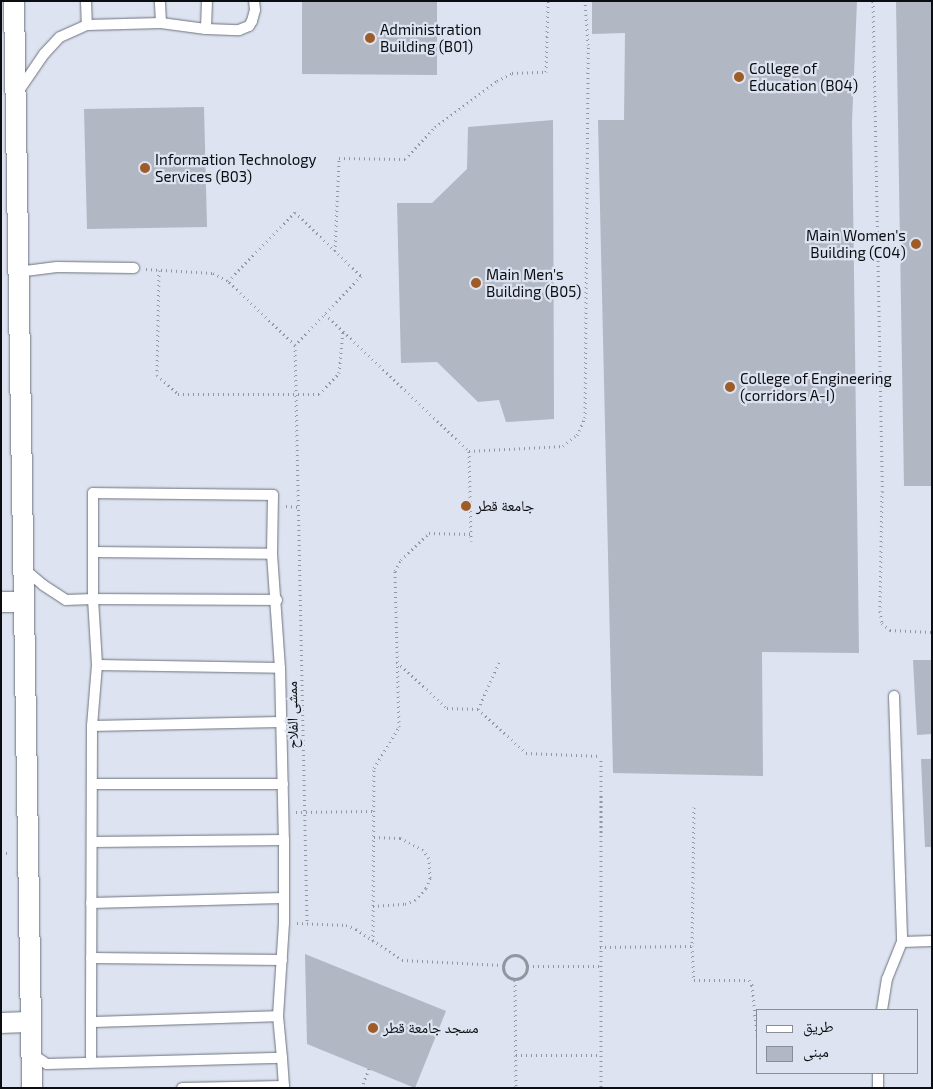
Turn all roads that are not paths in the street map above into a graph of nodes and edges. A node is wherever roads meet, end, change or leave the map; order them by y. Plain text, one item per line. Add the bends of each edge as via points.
1 (14, 1) edge
2 (86, 1) edge
3 (160, 1) edge
4 (207, 1) edge
5 (254, 1) edge
6 (161, 23) junction
7 (87, 25) junction
8 (206, 29) junction
9 (16, 95) junction
10 (134, 268) road end
11 (9, 272) edge
12 (93, 552) junction
13 (272, 554) junction
14 (22, 567) junction
15 (93, 599) junction
16 (277, 600) junction
17 (1, 602) edge
18 (24, 602) junction
19 (97, 665) junction
20 (280, 668) junction
21 (894, 696) dead end
22 (280, 722) junction
23 (92, 726) junction
24 (92, 784) junction
25 (283, 784) junction
26 (284, 840) junction
27 (92, 842) junction
28 (283, 898) junction
29 (91, 903) junction
30 (932, 941) edge
31 (902, 942) junction
32 (91, 958) junction
33 (282, 960) junction
34 (882, 1009) edge
35 (278, 1016) junction
36 (31, 1022) junction
37 (91, 1022) junction
38 (1, 1023) edge
39 (31, 1053) junction
40 (282, 1058) junction
41 (91, 1062) junction
42 (878, 1074) edge
43 (32, 1088) edge
44 (182, 1088) edge
45 (878, 1088) edge

1 - 9 street
2 - 7 lane
3 - 6 lane
4 - 8 lane
5 - 8 lane via 255,10 249,26 239,30
6 - 7 lane
6 - 8 lane
7 - 9 lane via 60,37
9 - 11 street
10 - 11 lane via 57,267
11 - 14 street
12 - 13 lane
12 - 13 lane via 93,493 273,495
12 - 15 lane
13 - 16 lane
14 - 15 lane via 66,600
14 - 18 street
15 - 16 lane
15 - 19 lane
16 - 20 lane
17 - 18 street
18 - 36 street
19 - 20 lane
19 - 23 lane
20 - 22 lane
21 - 31 lane
22 - 23 lane
22 - 25 lane
23 - 24 lane
24 - 25 lane
24 - 27 lane
25 - 26 lane
26 - 27 lane
26 - 28 lane
27 - 29 lane
28 - 29 lane
28 - 33 lane
29 - 32 lane
30 - 31 lane
31 - 34 lane via 887,979
32 - 33 lane
32 - 37 lane
33 - 35 lane
35 - 37 lane
35 - 40 lane
36 - 38 street
36 - 39 street
37 - 41 lane
39 - 41 lane via 47,1064
39 - 43 street
40 - 41 lane
40 - 44 lane via 284,1086
42 - 45 lane

